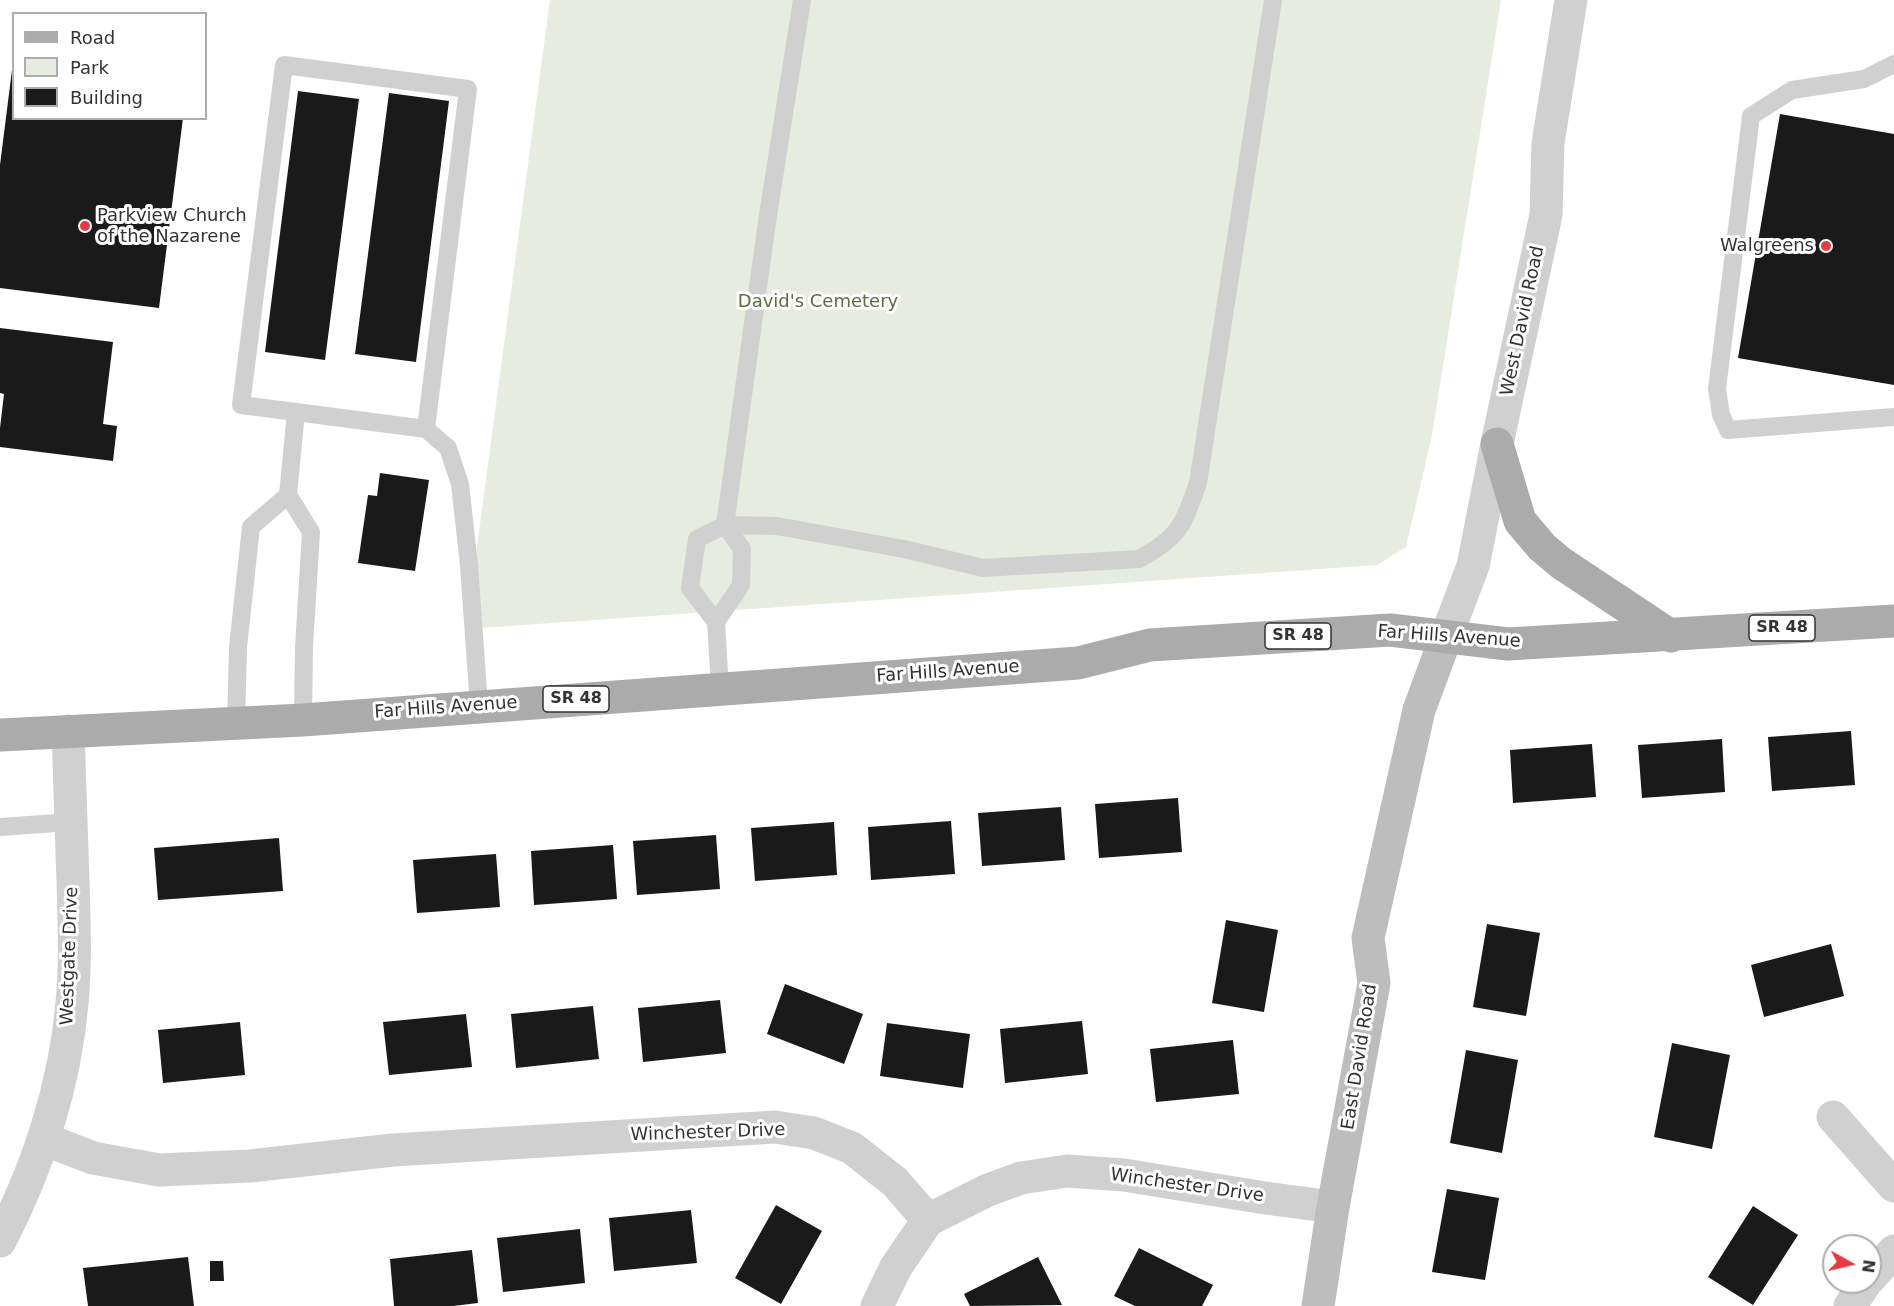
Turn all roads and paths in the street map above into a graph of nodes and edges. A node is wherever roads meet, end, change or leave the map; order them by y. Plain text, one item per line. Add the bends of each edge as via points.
1 (802, 0) edge
2 (1273, 0) edge
3 (1571, 0) edge
4 (1893, 65) edge
5 (296, 412) junction
6 (1894, 417) edge
7 (426, 429) junction
8 (1497, 444) junction
9 (288, 495) junction
10 (725, 525) junction
11 (1894, 621) edge
12 (716, 622) junction
13 (1671, 636) junction
14 (1446, 637) junction
15 (720, 688) junction
16 (479, 706) junction
17 (303, 720) junction
18 (236, 723) junction
19 (68, 731) junction
20 (0, 735) edge
21 (71, 822) junction
22 (0, 827) edge
23 (1833, 1117) dead end
24 (44, 1139) junction
25 (1894, 1186) edge
26 (1333, 1207) junction
27 (928, 1220) junction
28 (0, 1241) edge
29 (1894, 1251) edge
30 (1882, 1264) edge
31 (877, 1306) edge
32 (1318, 1306) edge

1 - 10 lane
2 - 10 lane via 1198,483 1185,520 1171,539 1139,559 983,568 777,526
3 - 8 street, West David Road via 1548,143 1546,215
4 - 6 lane via 1864,79 1792,90 1751,116 1717,389 1728,430
5 - 7 lane
5 - 7 lane via 241,405 284,65 468,88
5 - 9 lane
7 - 16 lane via 448,448 460,484
8 - 13 main road via 1520,521 1542,547
8 - 14 street, West David Road via 1473,566
9 - 17 lane via 311,532
9 - 18 lane via 251,527 238,647
10 - 12 lane via 742,549 741,585
10 - 12 lane via 697,539 690,588
11 - 13 main road, Far Hills Avenue / SR 48
12 - 15 lane
13 - 14 main road, Far Hills Avenue / SR 48 via 1508,644
14 - 15 main road, Far Hills Avenue / SR 48 via 1390,630 1150,645 1078,663
14 - 26 street, East David Road via 1419,710 1368,938 1374,983
15 - 16 main road, Far Hills Avenue / SR 48
16 - 17 main road, Far Hills Avenue / SR 48
17 - 18 main road, Far Hills Avenue / SR 48
18 - 19 main road, Far Hills Avenue / SR 48
19 - 20 main road, Far Hills Avenue / SR 48
19 - 21 street, Westgate Drive
21 - 22 lane
21 - 24 street, Westgate Drive via 75,941 72,1004 63,1063
23 - 25 street
24 - 27 street, Winchester Drive via 93,1158 159,1170 250,1166 393,1150 775,1127 814,1133 852,1148 895,1182
24 - 28 street, Westgate Drive
26 - 27 street, Winchester Drive via 1124,1175 1067,1172 1021,1178
26 - 32 street, East David Road
27 - 31 street via 896,1267
29 - 30 street

